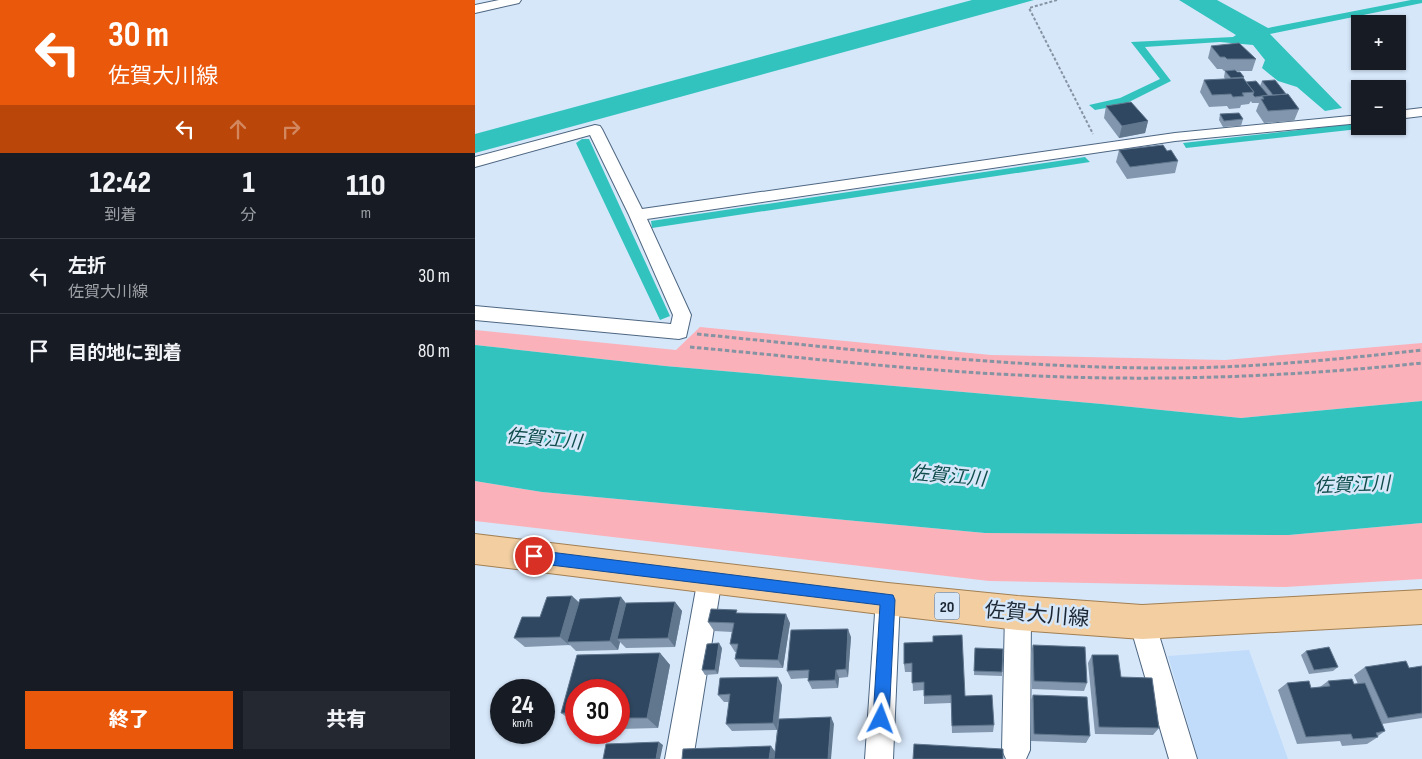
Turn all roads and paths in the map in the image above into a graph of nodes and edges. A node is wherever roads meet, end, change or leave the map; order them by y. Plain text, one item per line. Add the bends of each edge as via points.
1 (515, 0) edge
2 (1057, 0) edge
3 (475, 9) edge
4 (1422, 112) edge
5 (1406, 113) edge
6 (1351, 120) edge
7 (1099, 148) junction
8 (475, 162) edge
9 (637, 215) junction
10 (475, 313) edge
11 (680, 339) junction
12 (1422, 350) edge
13 (1422, 363) edge
14 (475, 549) edge
15 (710, 578) junction
16 (888, 600) junction
17 (1422, 606) edge
18 (1018, 613) junction
19 (1142, 622) junction
20 (1016, 750) dead end
21 (679, 759) edge
22 (879, 759) edge
23 (1183, 759) edge

1 - 3 street
2 - 7 path via 1029,8
4 - 5 street
6 - 7 street via 1175,137
7 - 9 street
8 - 9 street via 595,129
9 - 11 street via 682,315
10 - 11 street
11 - 12 path via 1104,367 1249,366
11 - 13 path via 961,372 1103,378 1252,378
14 - 15 main road, 佐賀大川線 / 20
15 - 16 main road, 佐賀大川線 / 20
15 - 21 street
16 - 18 main road, 佐賀大川線 / 20
16 - 22 street
17 - 19 main road, 佐賀大川線 / 20
18 - 19 main road, 佐賀大川線 / 20
18 - 20 street
19 - 23 street

